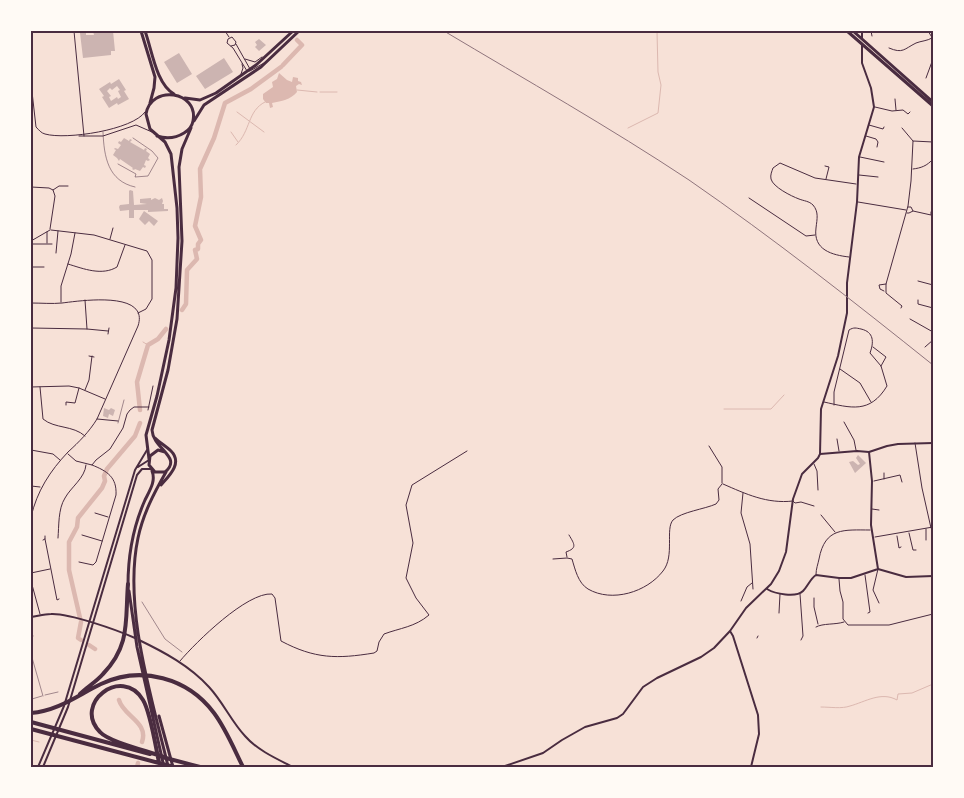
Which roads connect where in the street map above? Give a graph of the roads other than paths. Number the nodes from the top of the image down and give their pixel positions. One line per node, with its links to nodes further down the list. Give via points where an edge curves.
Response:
1 (74, 31): 41 (street)
2 (140, 31): 29 (highway, via 155,77)
3 (145, 31): 26 (highway, via 161,81)
4 (225, 31): 13 (street)
5 (293, 31): 18 (highway)
6 (299, 31): 22 (highway, via 273,58)
7 (847, 31): 30 (highway)
8 (853, 31): 28 (highway)
9 (862, 31): 31 (street, via 862,57)
10 (871, 31): 12 (street)
11 (928, 31): 14 (street)
12 (872, 36)
13 (229, 38): 15 (street, via 234,38); 16 (street, via 227,42)
14 (932, 39): 17 (street, via 903,51)
15 (236, 43): 16 (street); 19 (street)
16 (231, 46): 21 (street)
17 (889, 48)
18 (271, 52): 19 (street, via 255,62); 22 (highway)
19 (244, 58): 22 (street)
20 (933, 59): 24 (street)
21 (242, 63): 22 (street); 23 (street)
22 (249, 72): 23 (highway); 35 (highway, via 204,106)
23 (239, 77): 26 (highway, via 206,98 194,100)
24 (926, 78)
25 (31, 83): 41 (street, via 38,130 45,134)
26 (178, 96): 29 (highway, via 159,96); 35 (highway, via 191,106 194,114)
27 (895, 99): 33 (street)
28 (933, 102)
29 (149, 105): 32 (highway)
30 (933, 106)
31 (874, 107): 33 (street); 36 (street)
32 (146, 110): 38 (street, via 137,120); 39 (highway, via 147,122)
33 (896, 110): 34 (street)
34 (908, 114)
35 (192, 125): 43 (highway, via 181,135); 128 (highway, via 182,148 179,167 182,267 177,319)
36 (869, 125): 40 (street, via 884,128); 44 (street)
37 (902, 128): 46 (street)
38 (103, 132): 41 (street); 42 (lane)
39 (154, 133): 42 (street, via 136,125); 43 (highway)
40 (884, 133)
41 (83, 135): 42 (street)
42 (103, 136): 62 (lane, via 111,171 124,184)
43 (157, 136): 135 (highway, via 167,145 172,157 177,208 177,269 169,340 146,433)
44 (865, 136): 48 (street, via 876,139); 49 (street)
45 (133, 138): 52 (lane, via 158,158 148,176 135,177 136,174)
46 (913, 141): 47 (street); 56 (street)
47 (933, 142)
48 (877, 147)
49 (859, 156): 51 (street); 57 (street)
50 (933, 160): 56 (street, via 926,166)
51 (884, 162)
52 (118, 164)
53 (825, 166): 54 (street)
54 (829, 167): 55 (street); 59 (street)
55 (832, 168)
56 (912, 168): 67 (street)
57 (858, 175): 58 (street); 60 (street)
58 (878, 177)
59 (826, 180): 60 (street); 76 (street, via 780,163 771,174 774,185 814,207)
60 (857, 184): 66 (street)
61 (68, 186): 64 (street)
62 (135, 187)
63 (31, 188): 64 (street)
64 (53, 190): 72 (street)
65 (748, 198): 76 (street, via 806,236)
66 (857, 202): 68 (street); 84 (street)
67 (908, 206): 68 (street); 69 (street)
68 (906, 211): 69 (street); 89 (street)
69 (913, 211): 70 (street)
70 (931, 215)
71 (113, 228): 77 (street)
72 (50, 230): 73 (street); 74 (street)
73 (58, 230): 75 (street); 83 (street)
74 (47, 231): 78 (street); 80 (street)
75 (75, 233): 77 (street); 85 (street)
76 (816, 235): 84 (street, via 822,248 830,254)
77 (110, 239): 82 (street)
78 (31, 241)
79 (31, 244): 80 (street)
80 (47, 244): 81 (street)
81 (52, 244)
82 (125, 244): 85 (street, via 117,267 107,271); 98 (street, via 146,251 152,260 152,299 146,309)
83 (56, 252)
84 (850, 258): 117 (street, via 847,313)
85 (68, 264): 95 (street, via 61,286)
86 (31, 267): 87 (street)
87 (44, 267)
88 (918, 281): 90 (street)
89 (886, 284): 91 (street); 91 (street, via 879,287)
90 (933, 285)
91 (885, 291): 96 (street)
92 (85, 300): 95 (street); 98 (street, via 107,298 128,304); 101 (street)
93 (918, 300): 97 (street, via 918,305)
94 (31, 303): 95 (street)
95 (61, 303)
96 (901, 308)
97 (933, 308)
98 (138, 313): 115 (street, via 140,321)
99 (910, 319): 102 (street)
100 (31, 328): 101 (street)
101 (87, 329): 103 (street, via 108,329)
102 (933, 332)
103 (108, 334)
104 (933, 340): 106 (street)
105 (872, 347): 108 (street, via 870,353); 108 (street, via 886,357); 109 (street, via 870,332 852,328 847,334)
106 (925, 347)
107 (92, 356): 114 (street)
108 (882, 366): 118 (street, via 887,386 880,397)
109 (839, 369): 118 (street, via 860,383); 121 (street)
110 (153, 386): 122 (street)
111 (31, 387): 112 (street)
112 (40, 387): 113 (street, via 64,385); 129 (street, via 44,419 48,423 76,429)
113 (79, 388): 114 (street); 120 (street)
114 (85, 390): 115 (street)
115 (106, 399): 125 (street)
116 (124, 400): 126 (lane)
117 (823, 402): 121 (street); 142 (street)
118 (871, 402): 121 (street, via 858,408)
119 (66, 403): 120 (street)
120 (76, 403): 123 (street)
121 (834, 404)
122 (149, 406): 124 (street); 147 (street, via 132,408 126,414 123,428 110,449)
123 (75, 408)
124 (148, 410)
125 (97, 420): 126 (street); 129 (street)
126 (118, 422)
127 (845, 422): 137 (street)
128 (152, 432): 138 (highway); 159 (highway, via 172,453 176,464)
129 (85, 436): 140 (street)
130 (836, 441): 141 (street)
131 (915, 442): 132 (street); 139 (street); 171 (street)
132 (933, 443)
133 (709, 446): 155 (street, via 722,466)
134 (31, 450): 144 (street, via 53,454)
135 (147, 450): 143 (highway); 148 (street)
136 (467, 451): 219 (street, via 412,484 406,505 413,543 406,578 429,615 420,622 384,634 376,652 343,658 316,656 282,642 274,595 264,594 238,607 211,629)
137 (857, 451): 139 (street); 141 (street)
138 (165, 452): 143 (highway, via 155,452); 150 (highway, via 171,460)
139 (869, 452): 153 (street)
140 (68, 453): 144 (street); 146 (street, via 76,462)
141 (839, 453): 142 (street)
142 (820, 454): 145 (street)
143 (149, 459): 148 (street); 149 (highway)
144 (61, 461): 157 (street)
145 (813, 463): 158 (street, via 817,468); 161 (street, via 802,474)
146 (86, 464): 147 (street); 179 (street, via 84,473 64,498)
147 (92, 465): 170 (street, via 108,472 116,488)
148 (135, 470): 165 (street)
149 (152, 470): 150 (highway, via 158,473); 169 (street, via 144,468 138,472); 199 (highway, via 154,481 132,539)
150 (168, 470): 159 (highway)
151 (884, 473): 152 (street)
152 (884, 479): 153 (street); 154 (street, via 900,475)
153 (872, 481): 163 (street)
154 (902, 482)
155 (722, 484): 160 (street); 186 (street, via 716,504 675,518 670,524 670,556 665,570 641,590 617,595 587,588 579,578)
156 (31, 486): 157 (street)
157 (41, 488): 167 (street)
158 (818, 490)
159 (155, 491): 220 (highway, via 138,539 134,580 139,632)
160 (743, 493): 161 (street, via 768,501); 198 (street, via 741,513 750,544)
161 (793, 501): 162 (street); 200 (street, via 784,559)
162 (814, 506)
163 (871, 509): 164 (street); 173 (street)
164 (878, 510)
165 (121, 515): 169 (street); 227 (street, via 64,706)
166 (821, 515): 175 (street)
167 (31, 517)
168 (96, 517): 170 (street, via 96,513)
169 (125, 517): 228 (street, via 68,707)
170 (110, 518): 183 (street)
171 (932, 527): 172 (street)
172 (926, 528): 174 (street); 182 (street)
173 (872, 530): 175 (street); 180 (street)
174 (909, 532): 176 (street); 185 (street)
175 (835, 533): 194 (street, via 820,550)
176 (897, 534): 180 (street); 184 (street)
177 (569, 535): 186 (street, via 574,544)
178 (45, 536): 190 (street)
179 (58, 538)
180 (873, 538): 191 (street)
181 (83, 539): 183 (street, via 83,536)
182 (926, 540)
183 (102, 541): 189 (street, via 95,564)
184 (899, 548)
185 (914, 550)
186 (571, 555): 188 (street); 188 (street, via 566,552)
187 (553, 558): 188 (street)
188 (567, 558)
189 (79, 562)
190 (50, 569): 192 (street); 206 (street)
191 (878, 569): 193 (street); 195 (street, via 906,577); 208 (street, via 873,590)
192 (31, 573)
193 (865, 574): 196 (street); 209 (street)
194 (816, 575): 196 (street); 204 (street)
195 (933, 576)
196 (839, 578): 214 (street)
197 (31, 581): 201 (street)
198 (752, 582): 202 (street); 207 (street)
199 (128, 584): 221 (highway, via 127,627 117,655 108,669); 229 (highway, via 136,647)
200 (767, 588): 203 (street); 217 (street, via 746,608)
201 (32, 589): 212 (street)
202 (753, 589)
203 (780, 593): 204 (street); 210 (street)
204 (800, 593): 218 (street)
205 (810, 599): 215 (street, via 814,598)
206 (59, 600)
207 (740, 601)
208 (879, 601)
209 (868, 612)
210 (779, 613)
211 (933, 614): 214 (street, via 889,625 848,626)
212 (40, 615): 213 (street); 219 (street, via 59,614 121,632)
213 (31, 617)
214 (844, 622): 215 (street)
215 (818, 625): 216 (street)
216 (816, 627)
217 (730, 632): 235 (street, via 708,653 643,686 617,718 585,727 543,753); 236 (street, via 758,714 759,734)
218 (801, 640)
219 (180, 662): 234 (street, via 209,688 250,741)
220 (150, 687): 230 (highway); 231 (highway)
221 (75, 698): 222 (highway); 233 (highway, via 107,681 134,676 167,679 184,686 205,703 223,727)
222 (31, 713)
223 (31, 722): 225 (highway)
224 (31, 729): 226 (highway)
225 (146, 752): 229 (highway, via 106,738 98,730 92,720 92,712 94,702 102,692 114,686 124,686 141,697); 232 (highway)
226 (148, 760): 229 (highway); 231 (highway)
227 (38, 767)
228 (43, 767)
229 (162, 767)
230 (169, 767)
231 (174, 767)
232 (200, 767)
233 (243, 767)
234 (294, 767)
235 (502, 767)
236 (752, 767)

